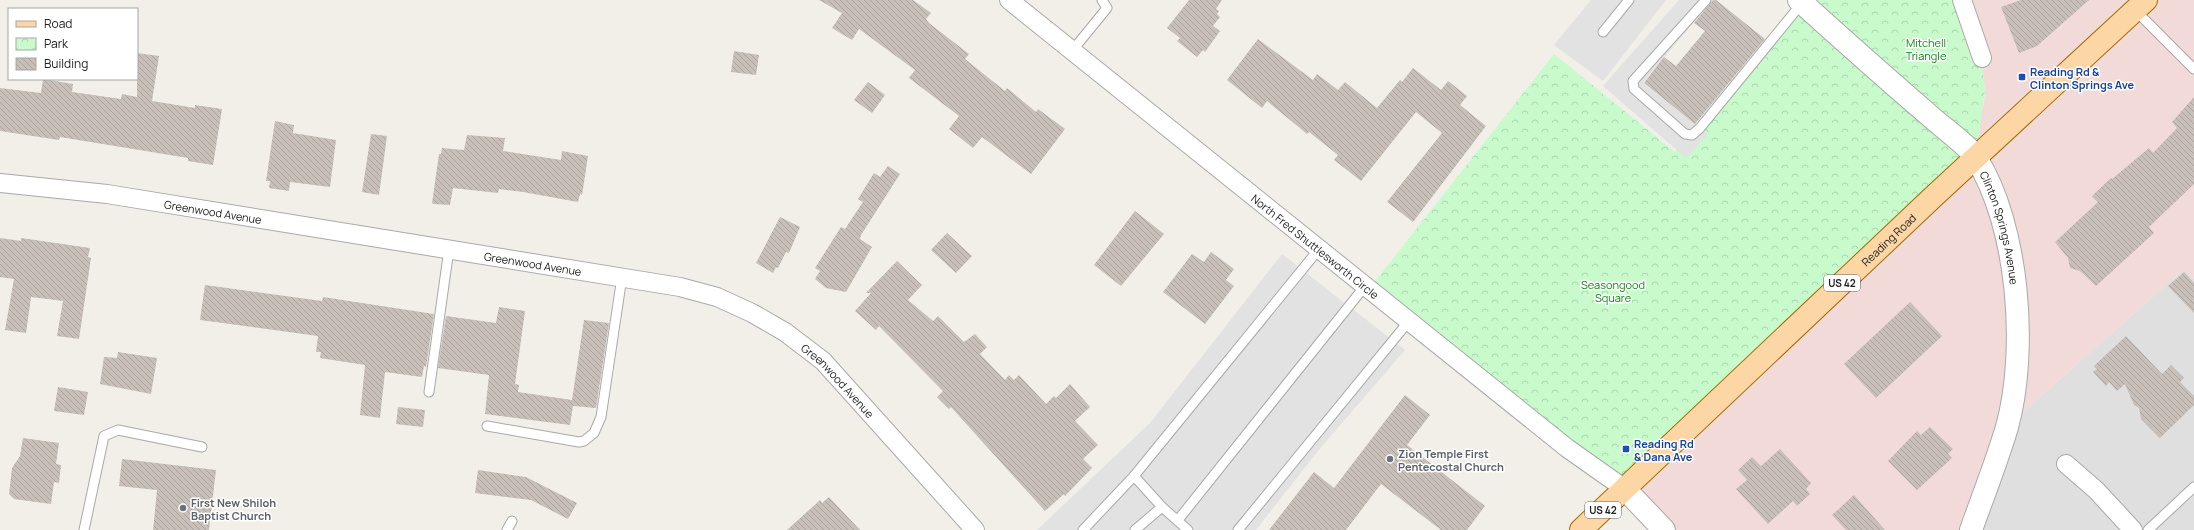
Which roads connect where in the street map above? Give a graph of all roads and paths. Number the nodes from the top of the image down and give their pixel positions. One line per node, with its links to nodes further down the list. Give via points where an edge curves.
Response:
1 (1009, 0): 10 (street, North Fred Shuttlesworth Circle)
2 (1113, 0): 7 (lane)
3 (1629, 0): 9 (lane)
4 (1706, 0): 6 (lane, via 1633,82 1634,89 1685,134 1692,135)
5 (1962, 0): 11 (street)
6 (1800, 1): 13 (street, Clinton Springs Avenue)
7 (1104, 4): 10 (lane)
8 (2140, 5): 12 (lane); 13 (main road, Reading Road / US 42)
9 (1603, 32)
10 (1072, 51): 16 (street, North Fred Shuttlesworth Circle)
11 (1982, 58)
12 (2194, 69)
13 (1976, 157): 26 (main road, Reading Road / US 42); 39 (street, Clinton Springs Avenue, via 1996,199 2007,239 2014,278 2018,328 2016,377 2007,426)
14 (0, 183): 15 (street, Greenwood Avenue, via 107,194)
15 (449, 249): 17 (street, Greenwood Avenue); 20 (lane)
16 (1319, 249): 18 (street, North Fred Shuttlesworth Circle); 24 (lane)
17 (622, 277): 21 (lane, via 603,407 594,433 579,442); 32 (street, Greenwood Avenue, via 680,286 717,298 752,313 785,332 823,361)
18 (1365, 286): 19 (street, North Fred Shuttlesworth Circle); 28 (lane)
19 (1410, 322): 26 (street, North Fred Shuttlesworth Circle, via 1567,448); 36 (lane)
20 (429, 392)
21 (487, 426)
22 (202, 447): 30 (lane, via 118,430 104,436)
23 (2066, 464): 40 (street, via 2096,490)
24 (1134, 476): 27 (lane); 33 (lane)
25 (2194, 487): 41 (lane)
26 (1625, 489): 37 (main road, Reading Road / US 42); 38 (street)
27 (1162, 507): 28 (lane); 34 (lane)
28 (1178, 520): 35 (lane)
29 (512, 521): 31 (lane)
30 (84, 530)
31 (507, 530)
32 (975, 530)
33 (1082, 530)
34 (1136, 530)
35 (1188, 530)
36 (1238, 530)
37 (1581, 530)
38 (1664, 530)
39 (1971, 530)
40 (2133, 530)
41 (2148, 530)

